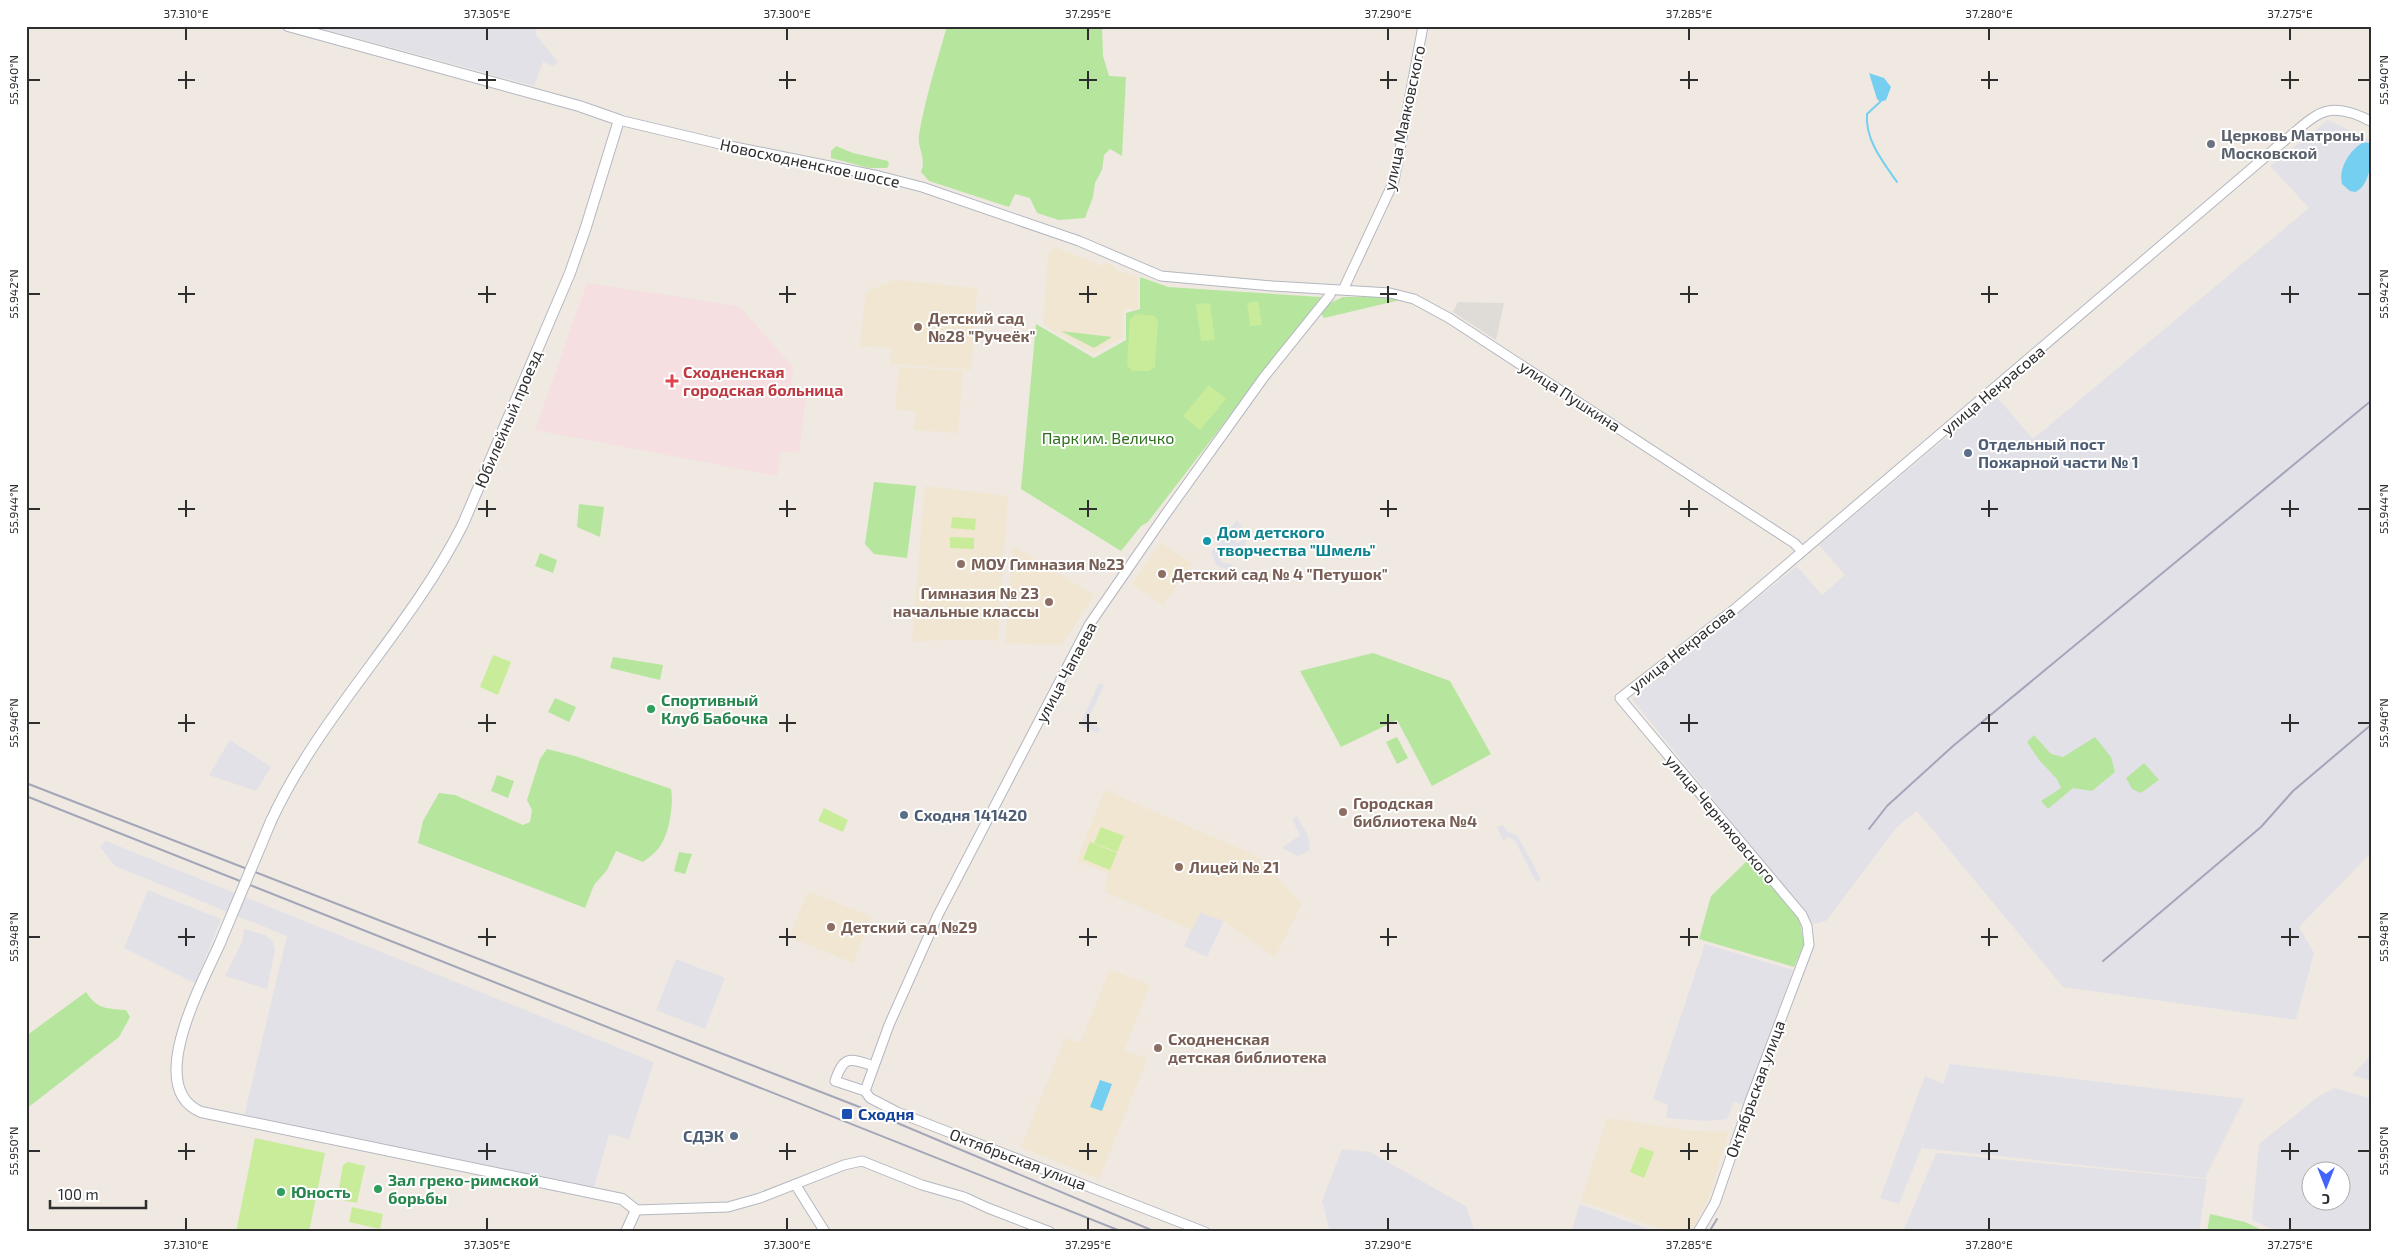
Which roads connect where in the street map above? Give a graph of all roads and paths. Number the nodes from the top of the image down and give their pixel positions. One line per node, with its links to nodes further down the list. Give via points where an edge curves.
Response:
1 (288, 26): 3 (main road, Новосходненское шоссе, via 579,106)
2 (1424, 26): 6 (street, улица Маяковского, via 1394,181)
3 (619, 120): 5 (street, Новосходненское шоссе, via 922,187 1071,238 1153,274); 13 (main road, Юбилейный проезд, bridge, via 570,273 463,524 445,558 283,794 183,1033 176,1080 188,1105 201,1112 622,1199)
4 (2372, 122): 7 (street, улица Некрасова, via 2343,109 2322,112)
5 (1331, 290): 6 (street, улица Пушкина); 10 (street, улица Чапаева, via 1205,459 1089,625 938,915)
6 (1343, 290): 7 (street, улица Пушкина, via 1399,294 1434,309 1794,542)
7 (1802, 551): 8 (street, улица Некрасова, via 1736,608)
8 (1620, 698): 9 (street, улица Черняховского, via 1802,916)
9 (1809, 945): 18 (street, Октябрьская улица, via 1715,1203)
10 (874, 1066): 11 (street, улица Чапаева); 11 (street, Октябрьская улица, via 853,1059 840,1066 835,1081)
11 (865, 1092): 17 (street, Октябрьская улица, via 897,1112)
12 (795, 1184): 13 (street, via 728,1208); 15 (street); 16 (street, via 862,1161 922,1185 964,1196)
13 (636, 1210): 14 (main road)
14 (626, 1232)
15 (825, 1232)
16 (1050, 1232)
17 (1205, 1232)
18 (1698, 1232)

